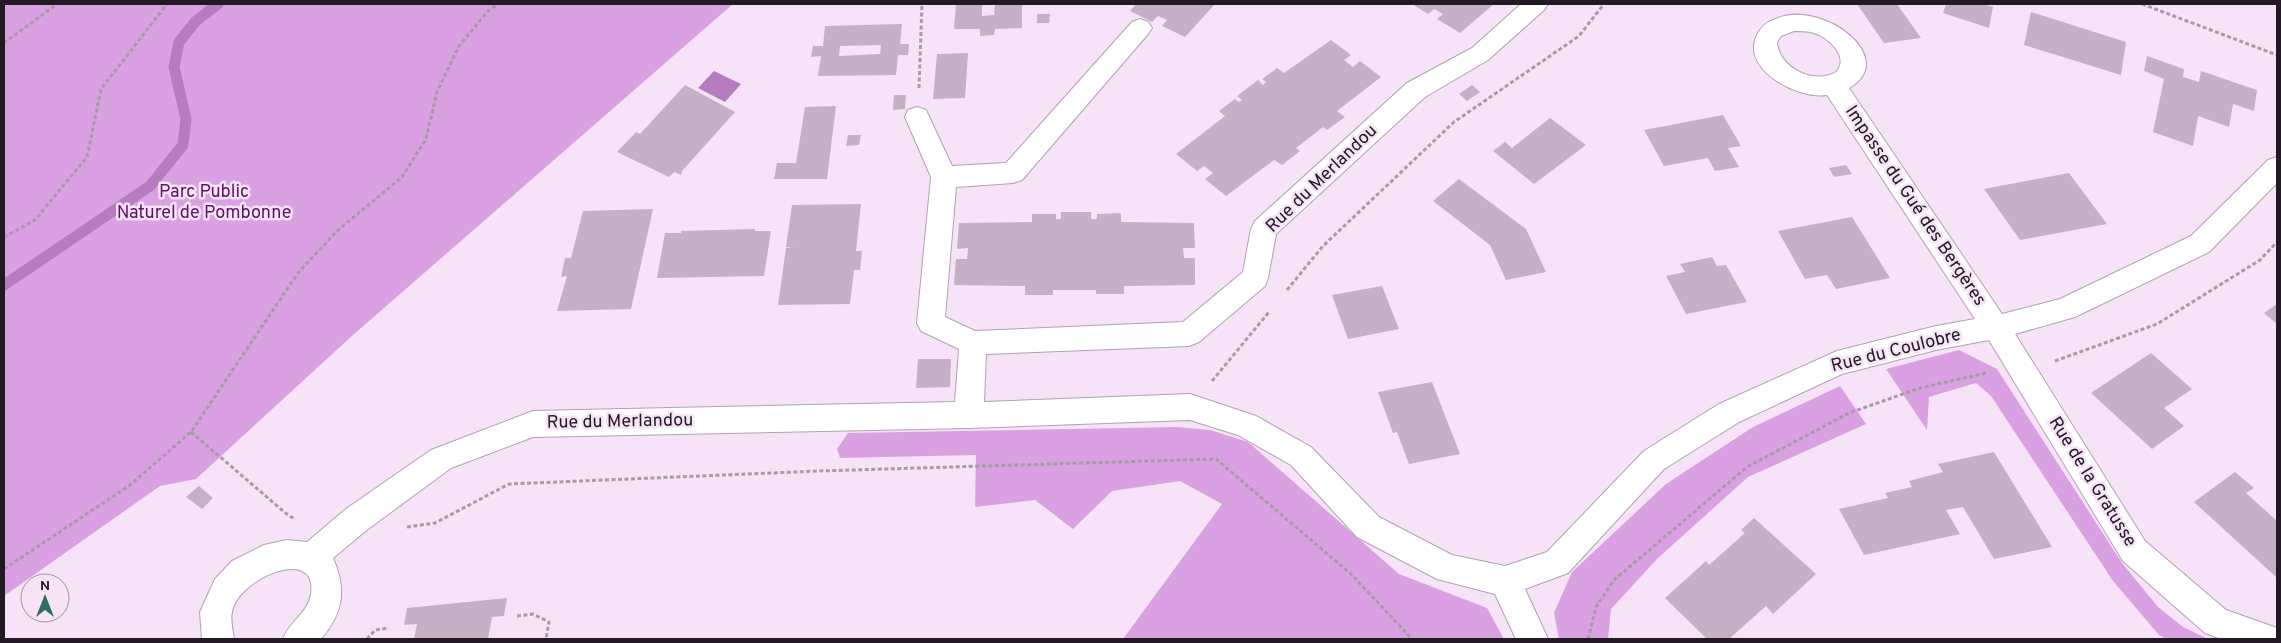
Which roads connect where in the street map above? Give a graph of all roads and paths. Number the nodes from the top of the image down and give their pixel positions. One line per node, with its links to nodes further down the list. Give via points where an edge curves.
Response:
1 (57, 4): 10 (path)
2 (167, 4): 16 (path, via 101,89 87,157 35,220)
3 (498, 4): 25 (path, via 487,12 459,46 437,92 426,139 402,177 336,232 298,273)
4 (922, 4): 13 (path)
5 (1536, 4): 21 (street, Rue du Merlandou, via 1480,54 1416,90 1264,229 1255,278 1189,334)
6 (1604, 4): 18 (path, via 1579,36 1454,122 1323,246)
7 (2142, 4): 11 (path)
8 (1784, 13): 12 (street, Impasse du Gué des Bergères, via 1826,29 1844,41 1854,62 1845,79); 12 (street, Impasse du Gué des Bergères, via 1779,25 1764,40 1769,61 1790,79 1820,86)
9 (1140, 28): 15 (street, via 1013,173)
10 (4, 43)
11 (2277, 54)
12 (1834, 84): 20 (street, Impasse du Gué des Bergères)
13 (918, 117): 15 (street, Rue du Merlandou)
14 (2277, 167): 20 (street, Rue du Coulobre, via 2200,244 2065,309)
15 (944, 177): 21 (street, Rue du Merlandou, via 931,323)
16 (4, 238)
17 (2277, 242): 22 (path, via 2260,260 2157,324)
18 (1285, 292)
19 (1273, 308): 23 (path)
20 (1996, 327): 22 (street, Rue de la Gratusse); 30 (street, Rue du Coulobre, via 1936,338 1837,363 1729,413 1654,460 1557,563)
21 (973, 343): 24 (street)
22 (2024, 372): 39 (path, via 1988,373 1920,388 1848,413 1747,467 1614,580 1596,607); 40 (street, Rue de la Gratusse, via 2134,551 2216,622)
23 (1190, 408): 24 (street, Rue du Merlandou); 30 (street, Rue du Merlandou, via 1246,425 1301,456 1368,527 1448,569)
24 (969, 415): 26 (street, Rue du Merlandou, via 533,424 441,459)
25 (191, 432): 27 (path); 29 (path, via 130,485)
26 (357, 519): 28 (street, Rue du Merlandou); 37 (path, via 408,527 435,523 509,484 1216,459 1351,574)
27 (297, 520)
28 (311, 558): 33 (street, via 295,554 276,555 239,574 225,590 216,608 214,626); 34 (street, via 322,568 327,581 327,597 311,629)
29 (4, 568)
30 (1505, 581): 38 (street)
31 (517, 616): 36 (path, via 533,614 549,622)
32 (388, 628): 35 (path, via 375,630)
33 (218, 639)
34 (299, 639)
35 (367, 639)
36 (546, 639)
37 (1412, 639)
38 (1532, 639)
39 (1588, 639)
40 (2266, 639)

